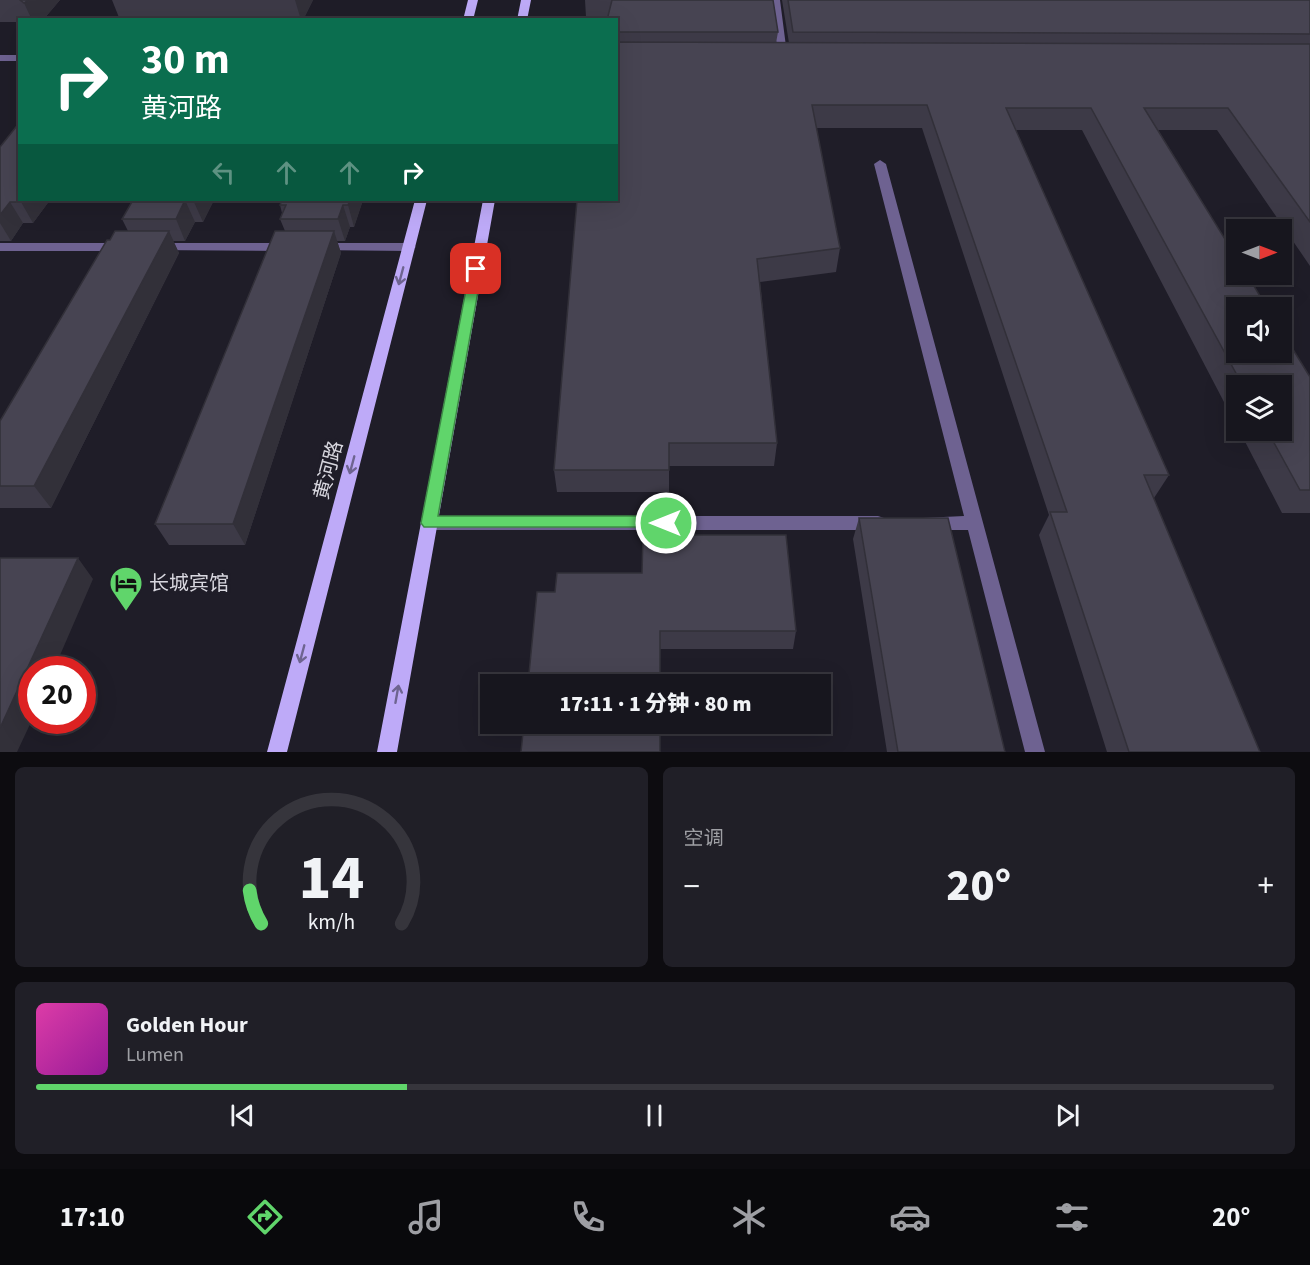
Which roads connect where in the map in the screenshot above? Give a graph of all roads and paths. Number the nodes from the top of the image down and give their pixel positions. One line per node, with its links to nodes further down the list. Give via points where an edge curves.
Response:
1 (473, 0): 4 (main road)
2 (526, 0): 5 (main road)
3 (775, 0): 9 (street)
4 (468, 18)
5 (522, 18)
6 (0, 58): 7 (street)
7 (18, 58)
8 (772, 60): 9 (street)
9 (784, 60): 10 (street)
10 (796, 60)
11 (880, 164): 19 (street)
12 (421, 201): 15 (main road, 黄河路)
13 (489, 201): 16 (main road)
14 (0, 247): 15 (street)
15 (409, 247): 20 (main road, 黄河路, one-way to 20)
16 (429, 523): 17 (street); 21 (main road, one-way to 16)
17 (891, 523)
18 (915, 523): 19 (street)
19 (974, 523): 22 (street)
20 (277, 752)
21 (387, 752)
22 (1035, 752)

